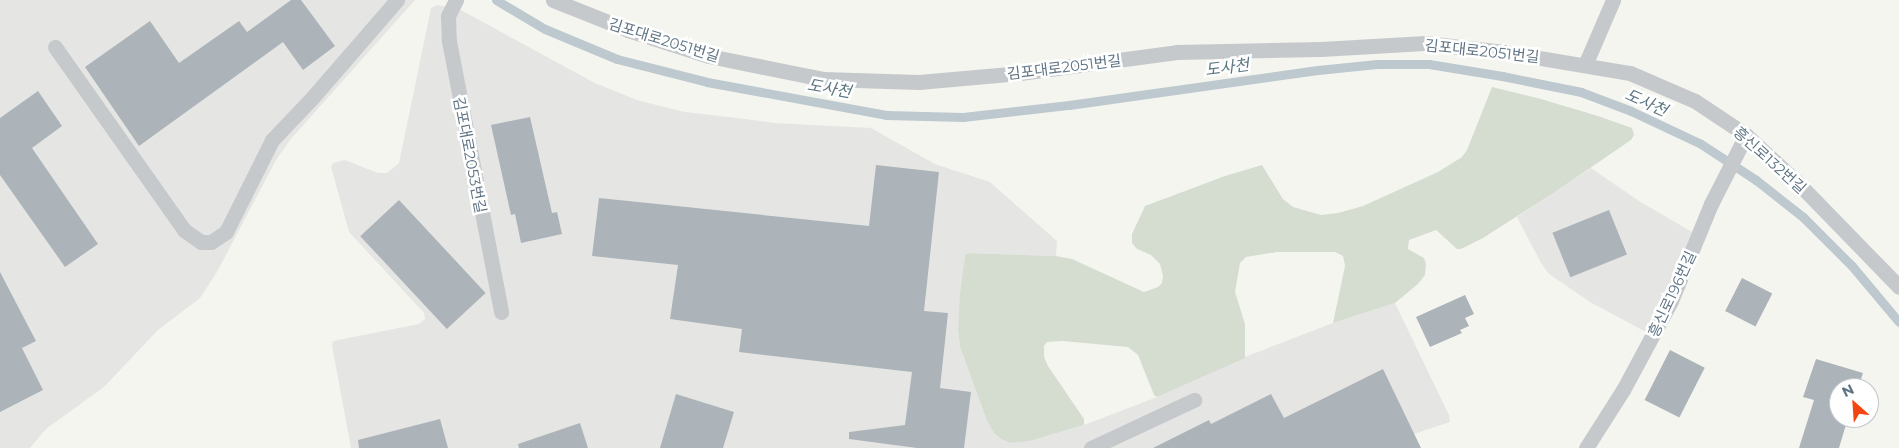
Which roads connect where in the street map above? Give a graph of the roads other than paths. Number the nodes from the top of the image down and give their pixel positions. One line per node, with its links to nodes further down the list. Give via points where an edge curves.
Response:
1 (397, 0): 5 (lane, via 272,140 226,232 211,242 192,238 179,224)
2 (456, 0): 9 (lane, 김포대로2053번길, via 448,16 449,41)
3 (553, 0): 6 (lane, 김포대로2051번길, via 628,30 710,56 823,79 919,82 1020,73 1177,52 1426,43)
4 (1613, 0): 6 (lane)
5 (55, 47)
6 (1585, 64): 7 (lane, 흥신로132번길, via 1630,73 1695,101)
7 (1746, 135): 8 (lane, 흥신로132번길, via 1797,182); 12 (lane, 흥신로196번길, via 1725,174 1660,324)
8 (1899, 287)
9 (501, 312)
10 (1194, 400): 11 (lane)
11 (1091, 448)
12 (1586, 448)

